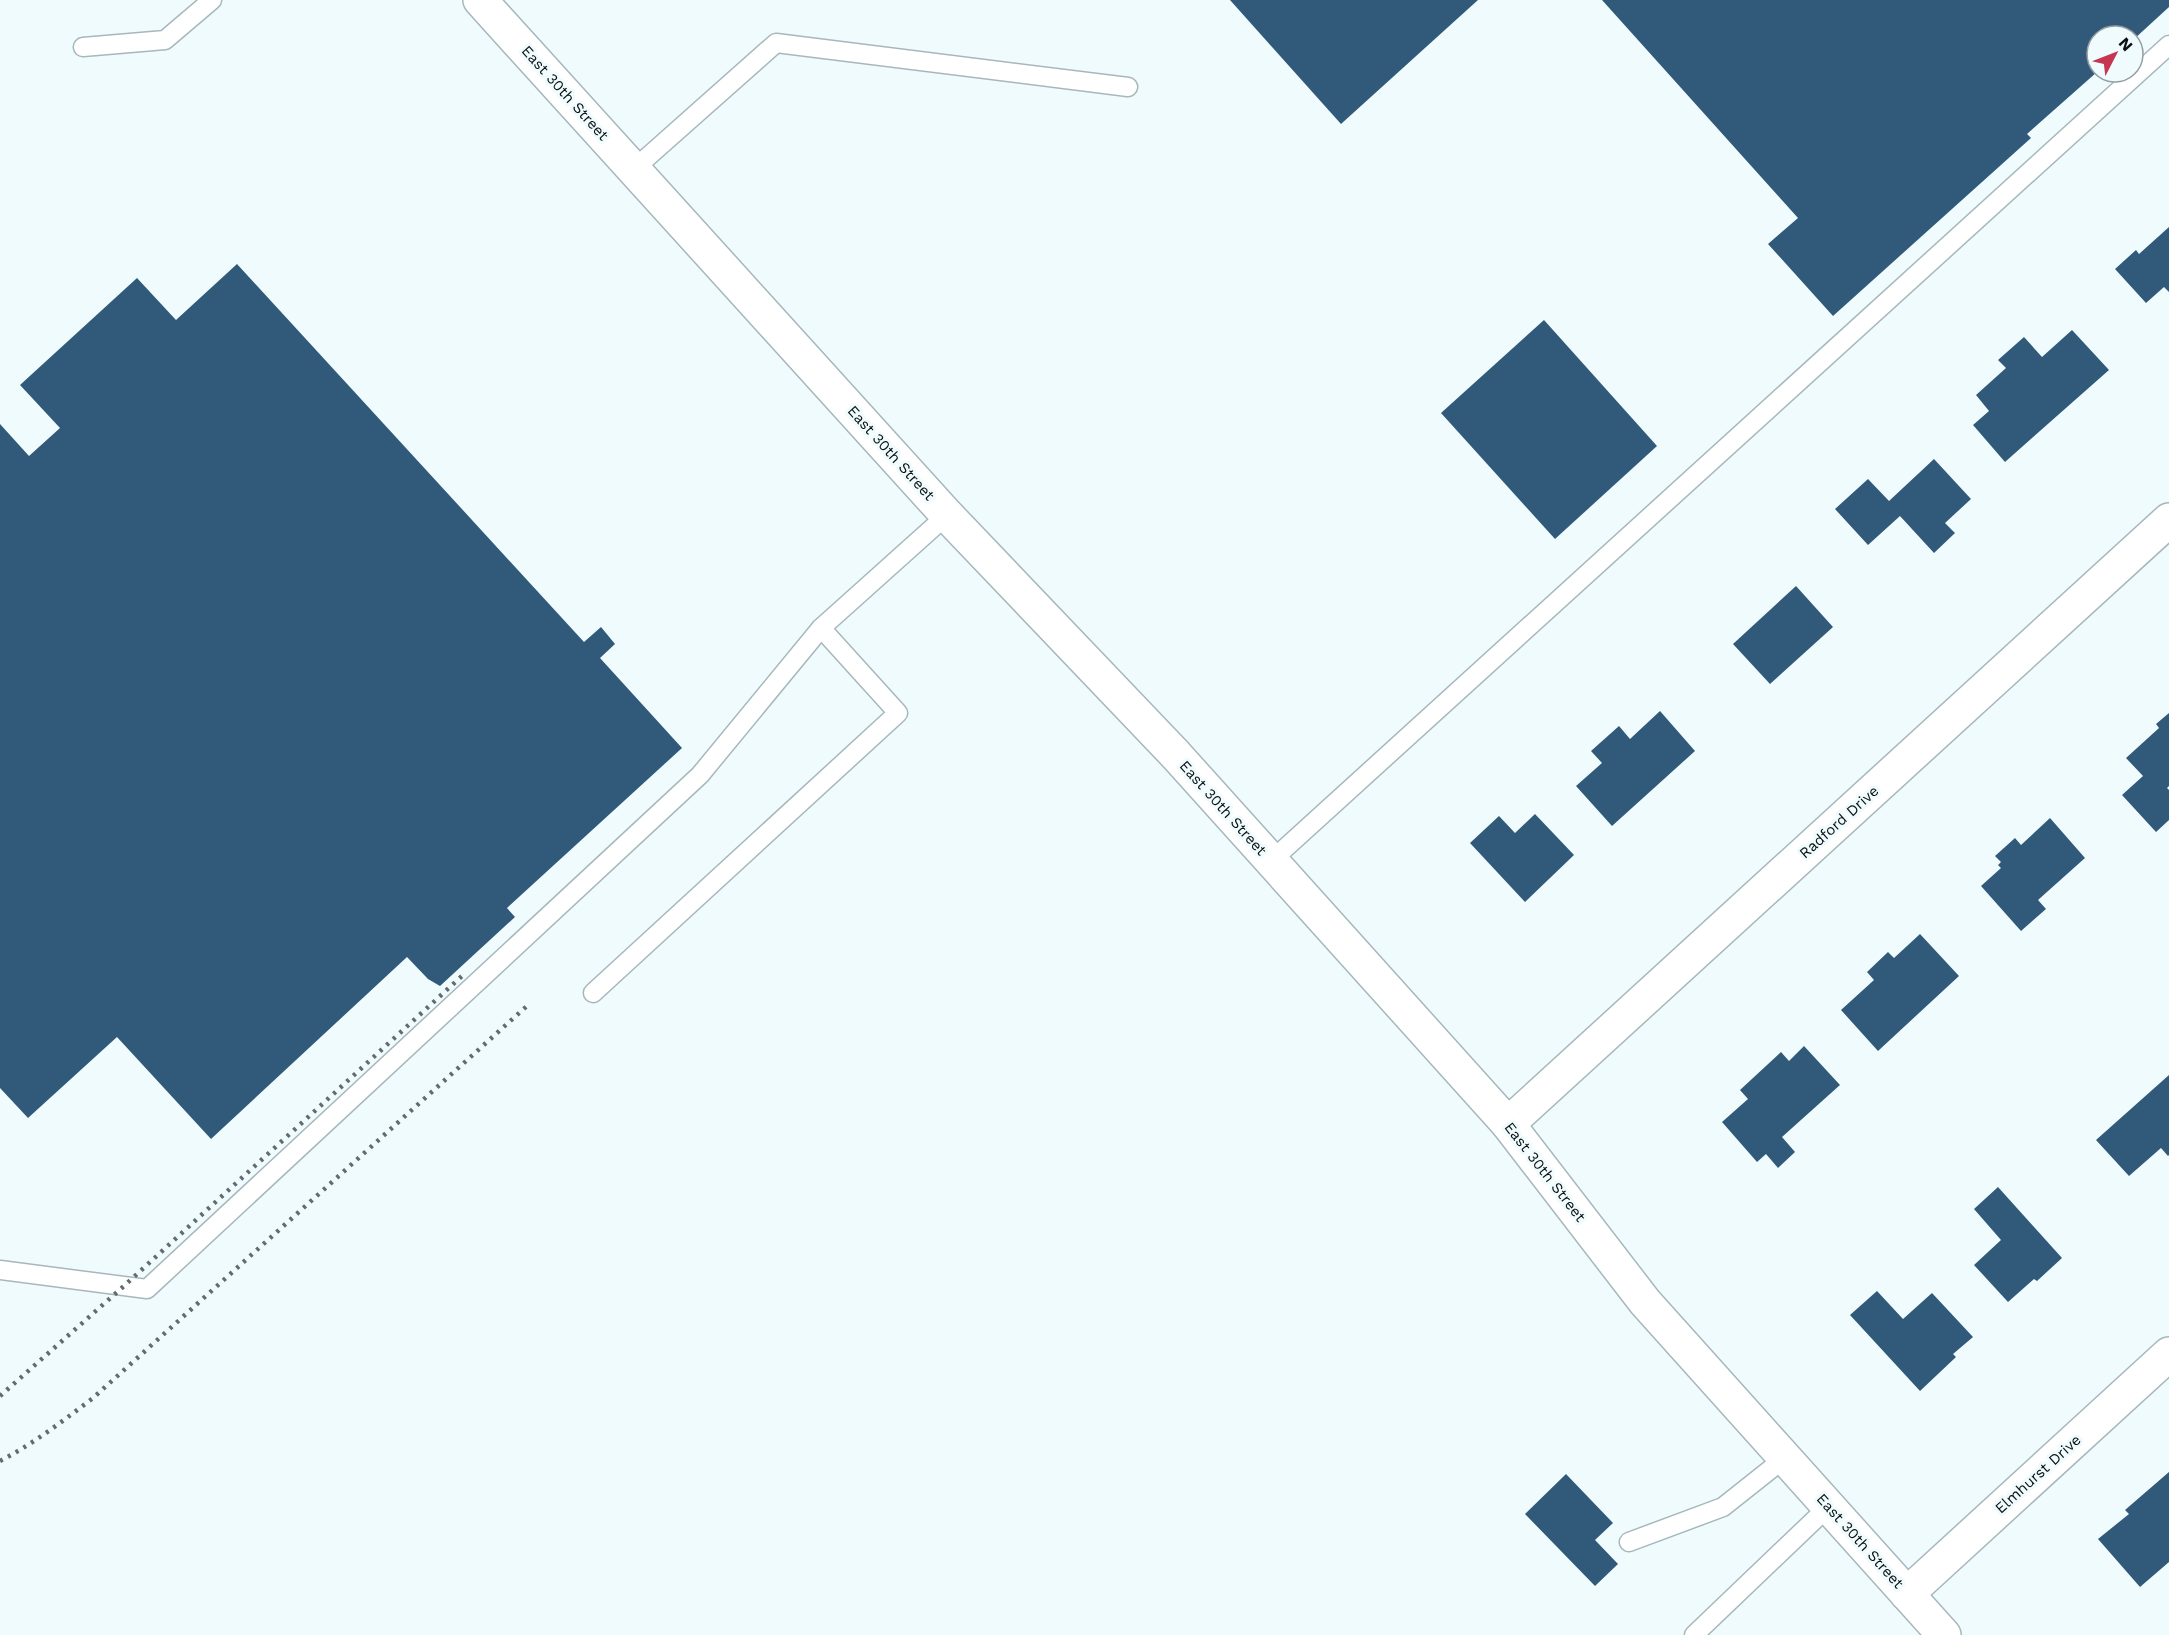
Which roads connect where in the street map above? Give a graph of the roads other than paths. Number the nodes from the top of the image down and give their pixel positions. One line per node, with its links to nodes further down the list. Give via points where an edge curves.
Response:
1 (212, 0): 4 (lane, via 165,40)
2 (480, 0): 6 (main road, East 30th Street)
3 (2169, 45): 10 (lane)
4 (83, 47)
5 (1128, 87): 6 (lane, via 776,43)
6 (634, 170): 7 (main road, East 30th Street)
7 (947, 515): 9 (lane); 10 (main road, East 30th Street, via 1176,755)
8 (2169, 520): 12 (main road, Radford Drive)
9 (821, 628): 11 (lane, via 898,713); 13 (lane, via 700,776 147,1288)
10 (1270, 861): 12 (main road, East 30th Street)
11 (593, 993)
12 (1508, 1124): 15 (main road, East 30th Street, via 1645,1302)
13 (0, 1270)
14 (2169, 1354): 18 (main road, Elmhurst Drive)
15 (1786, 1457): 16 (main road, East 30th Street); 17 (lane, via 1723,1507)
16 (1829, 1506): 18 (main road, East 30th Street); 19 (lane)
17 (1629, 1542)
18 (1907, 1593): 20 (main road, East 30th Street)
19 (1694, 1635)
20 (1944, 1635)

